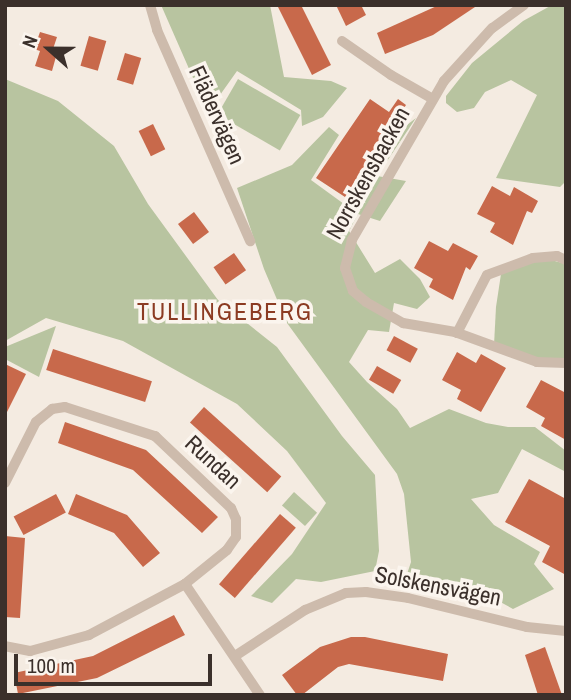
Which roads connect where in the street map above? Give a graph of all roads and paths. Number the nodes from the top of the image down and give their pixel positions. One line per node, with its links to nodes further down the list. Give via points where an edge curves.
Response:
1 (150, 5): 5 (street, Flädervägen)
2 (523, 5): 4 (street, Norrskensbacken, via 460,61)
3 (342, 41): 4 (street, Norrskensbacken)
4 (433, 99): 7 (street, Norrskensbacken, via 352,240 345,268 349,285 366,302 403,323)
5 (250, 241)
6 (566, 260): 7 (street, via 533,258 487,275)
7 (457, 333): 8 (street, Norrskensbacken, via 537,362)
8 (566, 363)
9 (5, 483): 10 (street, Rundan, via 36,422 52,409 65,407 155,436 231,508 236,519 236,537 227,550)
10 (184, 584): 12 (street, Rundan, via 89,635 30,651); 13 (street)
11 (566, 631): 13 (street, Solskensvägen, via 527,627 408,598 346,593 305,610)
12 (5, 646)
13 (235, 656): 14 (street)
14 (260, 695)

